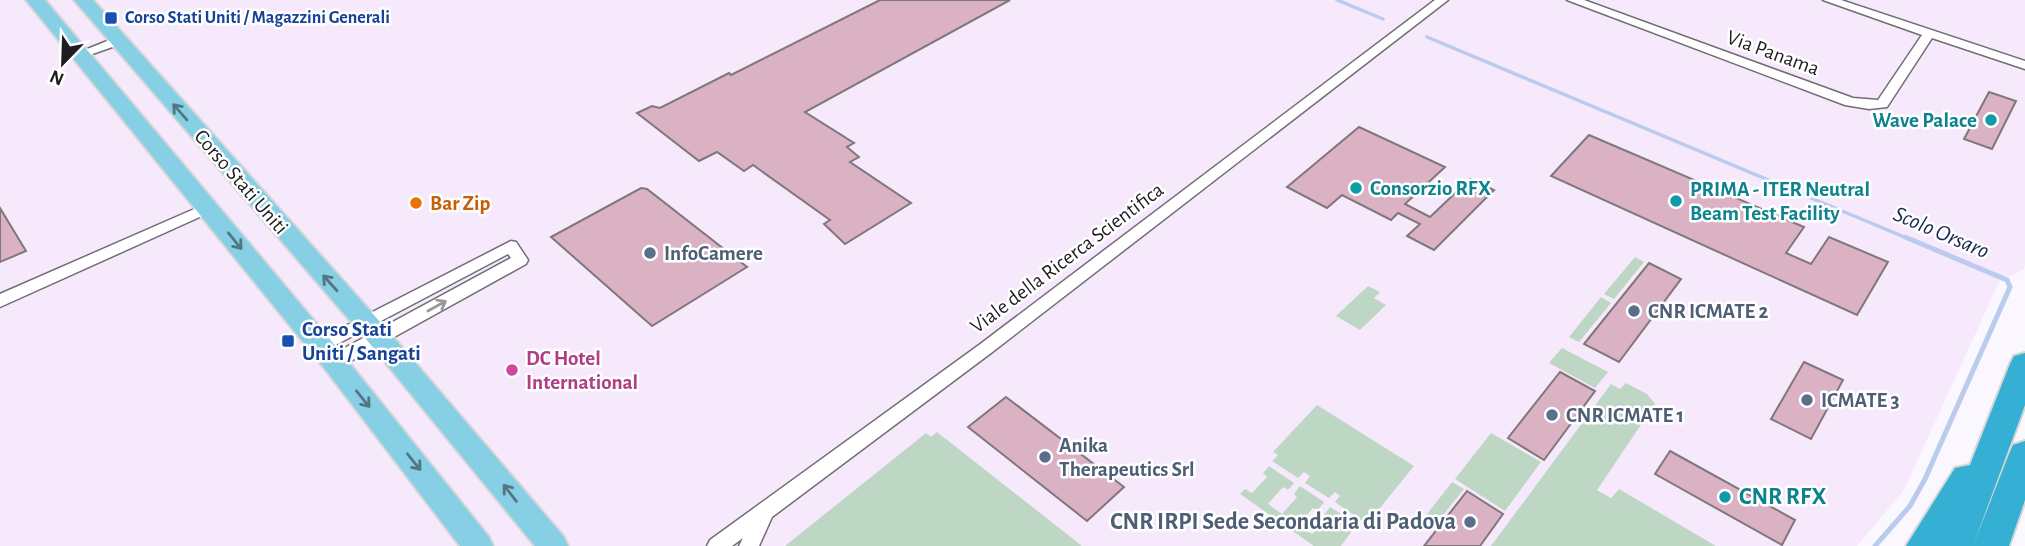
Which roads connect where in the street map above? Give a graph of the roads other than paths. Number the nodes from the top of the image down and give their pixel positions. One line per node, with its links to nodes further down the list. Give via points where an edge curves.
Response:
1 (35, 0): 8 (main road, Corso Stati Uniti)
2 (83, 0): 7 (main road, Corso Stati Uniti)
3 (1441, 0): 17 (street, Viale della Ricerca Scientifica, via 974,358)
4 (1573, 0): 6 (street, Via Panama, via 1850,102 1869,105 1882,103)
5 (1829, 0): 6 (street)
6 (1929, 33): 9 (street)
7 (117, 41): 8 (street); 12 (main road, Corso Stati Uniti, one-way to 7)
8 (81, 54): 10 (main road, Corso Stati Uniti)
9 (2025, 65)
10 (208, 208): 11 (street, Corso Stati Uniti); 13 (main road, Corso Stati Uniti, one-way to 13)
11 (0, 301)
12 (372, 330): 12 (street, one-way to 12, via 520,260 511,246); 13 (street); 19 (main road, Corso Stati Uniti, one-way to 12)
13 (327, 354): 18 (main road, Corso Stati Uniti, one-way to 18)
14 (2025, 364): 15 (highway)
15 (2001, 426): 22 (highway); 23 (highway)
16 (2021, 467): 24 (highway); 25 (highway)
17 (765, 510): 20 (street, Viale della Ricerca Scientifica); 21 (street)
18 (478, 546)
19 (553, 546)
20 (717, 546)
21 (749, 546)
22 (1924, 546)
23 (1955, 546)
24 (1991, 546)
25 (2009, 546)

